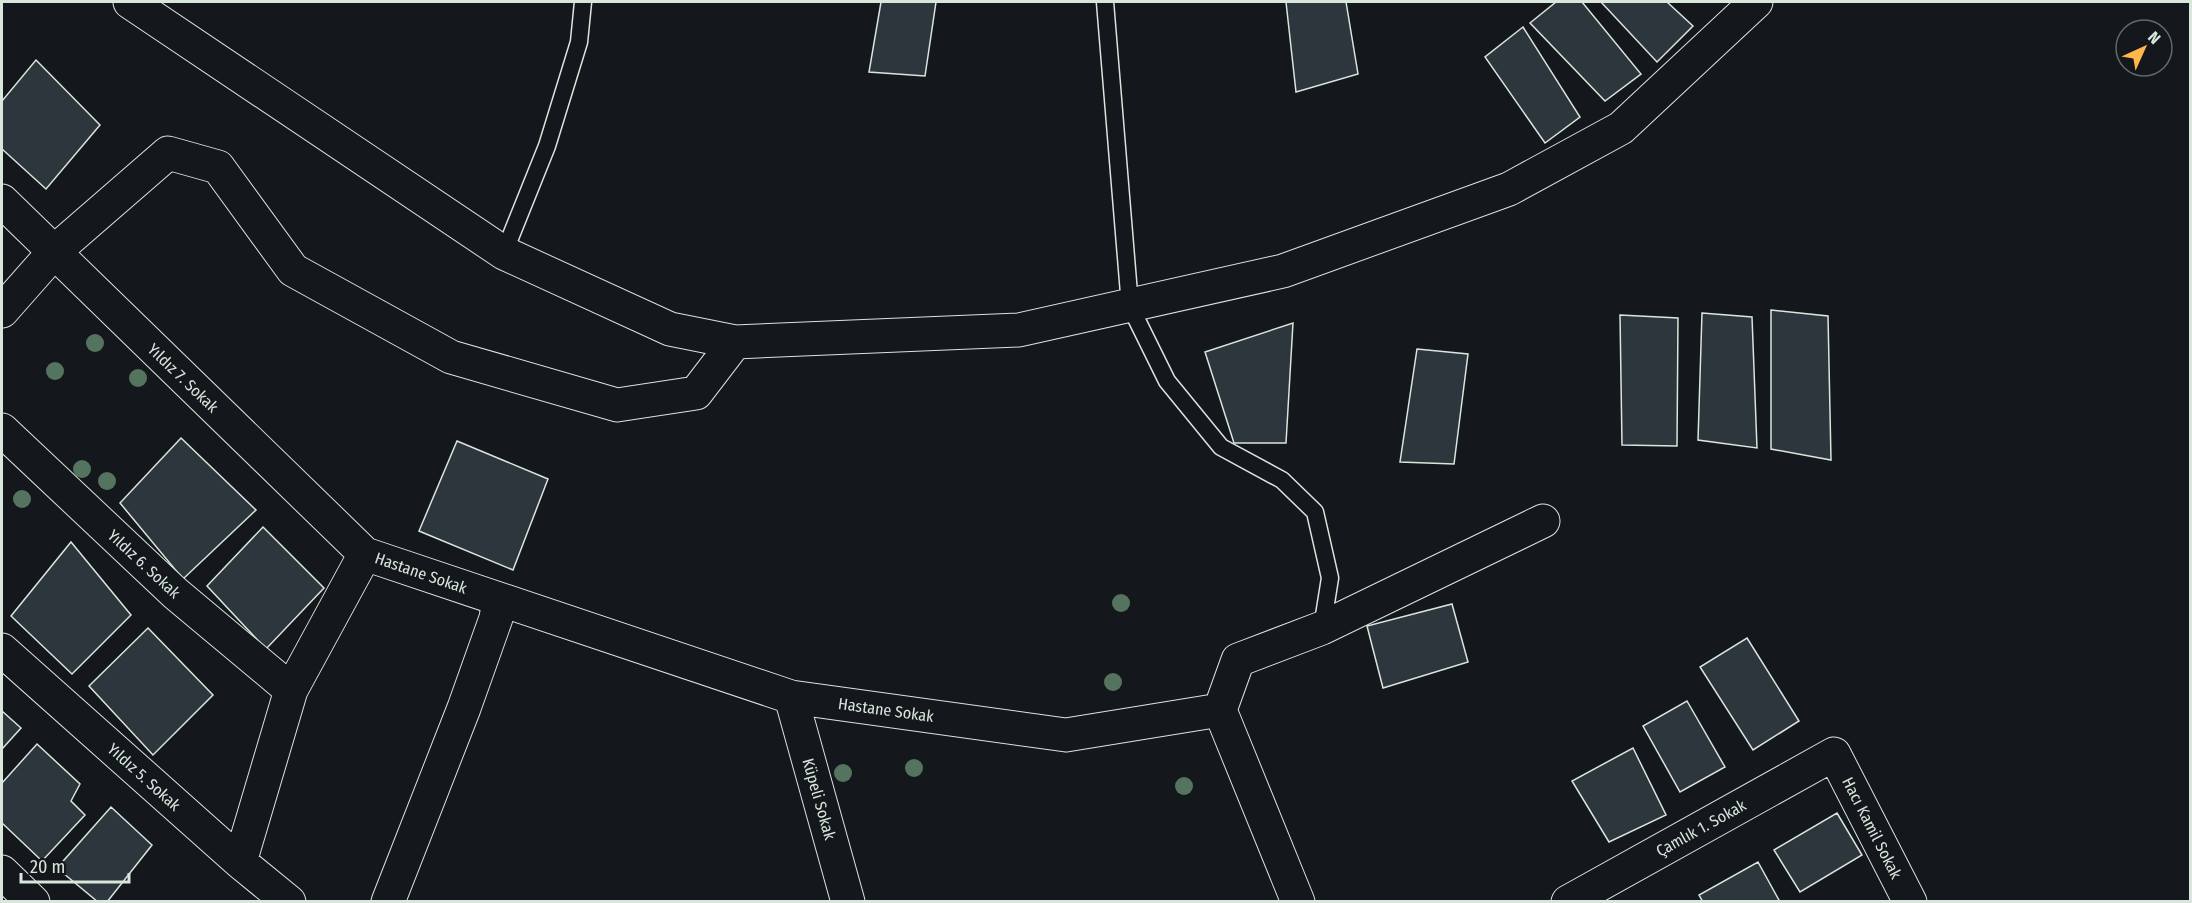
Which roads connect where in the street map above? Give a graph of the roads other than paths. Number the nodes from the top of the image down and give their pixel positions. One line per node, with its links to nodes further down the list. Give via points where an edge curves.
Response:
1 (130, 2): 7 (street)
2 (583, 2): 7 (lane, via 579,42 547,146)
3 (1105, 2): 8 (lane)
4 (1756, 2): 8 (street, via 1621,128 1509,189 1283,271)
5 (2, 201): 6 (street, Yıldız 7. Sokak)
6 (54, 252): 9 (street); 10 (street, via 168,153 218,167 293,270 451,357 617,405 696,393); 13 (street, Yıldız 7. Sokak)
7 (504, 253): 10 (street, via 670,329)
8 (1130, 306): 10 (street, via 1018,330); 15 (lane, via 1167,381 1221,447 1282,480 1315,512 1330,578)
9 (2, 311)
10 (735, 342)
11 (2, 430): 17 (street, Yıldız 6. Sokak, via 175,593)
12 (1543, 521): 15 (street)
13 (365, 554): 14 (street, Hastane Sokak); 17 (street)
14 (499, 599): 18 (street, Hastane Sokak); 25 (street, via 464,708)
15 (1323, 628): 19 (street, via 1238,660)
16 (2, 650): 21 (street, Yıldız 5. Sokak)
17 (291, 690): 21 (street)
18 (791, 697): 19 (street, Hastane Sokak, via 1066,735); 26 (street, Küpeli Sokak)
19 (1220, 710): 27 (street)
20 (1834, 754): 28 (street, Çamlık 1. Sokak); 29 (street, Hacı Kamil Sokak)
21 (240, 862): 24 (street, Yıldız 5. Sokak)
22 (2, 872): 23 (street)
23 (33, 902)
24 (289, 902)
25 (388, 902)
26 (848, 902)
27 (1298, 902)
28 (1568, 902)
29 (1910, 902)

